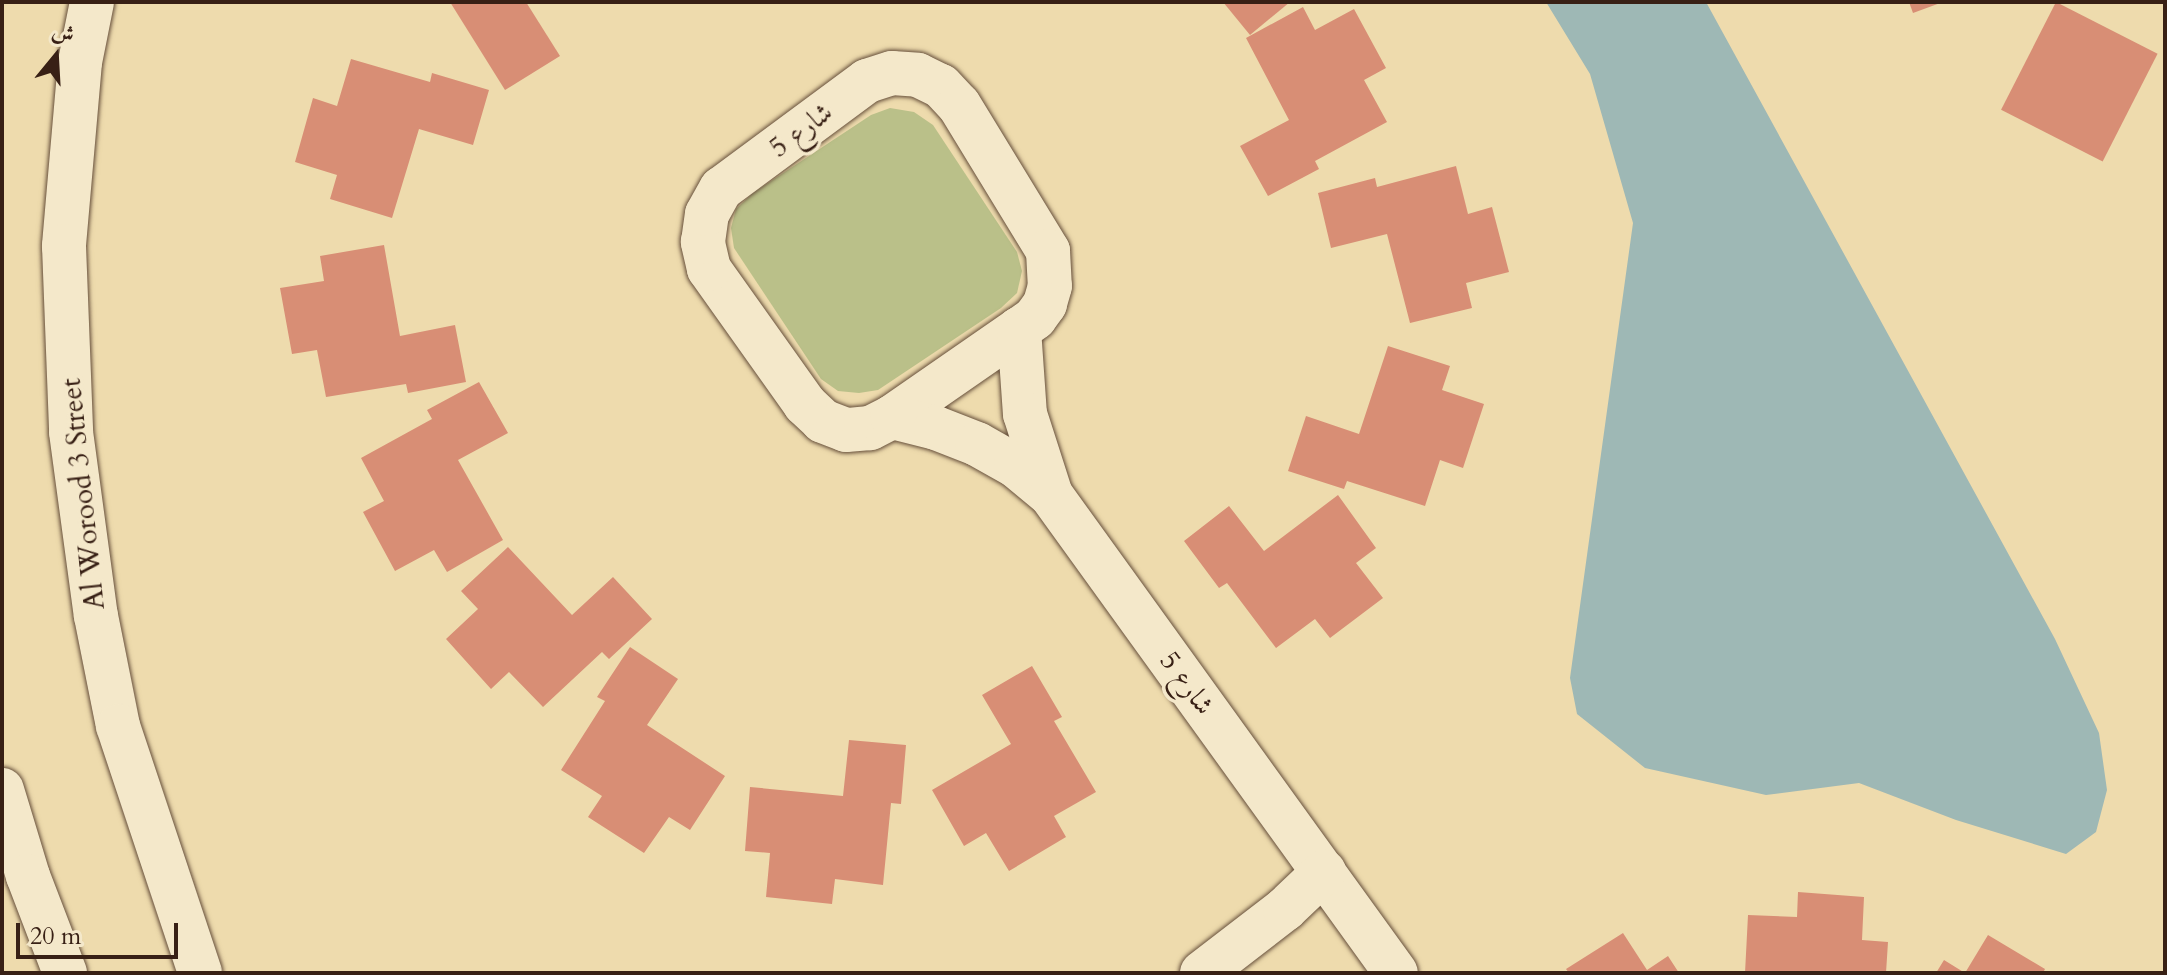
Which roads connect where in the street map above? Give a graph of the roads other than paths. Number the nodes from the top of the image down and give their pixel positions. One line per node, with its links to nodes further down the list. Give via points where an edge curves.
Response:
1 (92, 2): 8 (street, Al Worood 3 Street, via 80,62 64,246 71,432 96,616 118,726)
2 (1019, 329): 3 (street, شارع 5); 3 (street, شارع 5, via 1035,318 1050,286 1048,251 1040,236 959,105 941,86 918,75 892,73 867,81 721,189 707,214 703,242 709,269 805,404 823,421 846,430 870,428); 4 (street, شارع 5, via 1025,414)
3 (892, 417): 4 (street, شارع 5, via 977,444 1016,466)
4 (1051, 495): 6 (street, شارع 5)
5 (2, 790): 7 (street)
6 (1324, 872): 9 (street); 10 (street, شارع 5)
7 (65, 973)
8 (200, 973)
9 (1202, 973)
10 (1396, 973)

